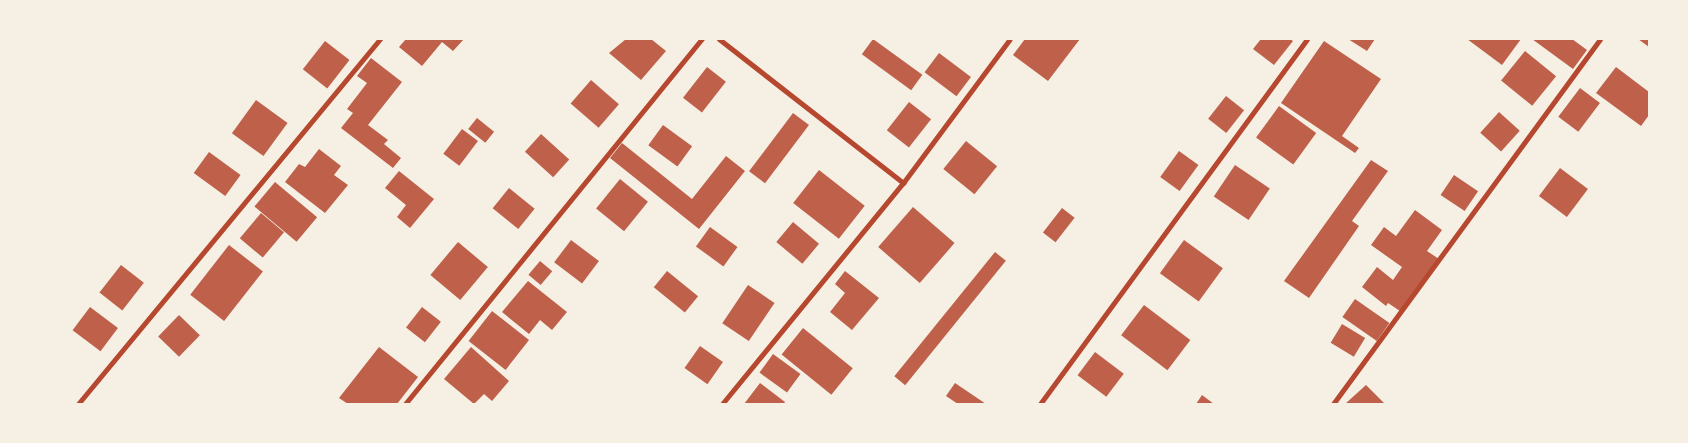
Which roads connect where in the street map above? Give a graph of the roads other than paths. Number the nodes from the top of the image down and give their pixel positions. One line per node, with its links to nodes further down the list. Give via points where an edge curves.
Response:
1 (380, 39): 8 (street)
2 (702, 39): 9 (street)
3 (719, 39): 7 (street)
4 (1010, 39): 7 (street)
5 (1307, 39): 11 (street)
6 (1600, 39): 12 (street)
7 (903, 183): 10 (street)
8 (78, 404)
9 (405, 404)
10 (722, 404)
11 (1040, 404)
12 (1333, 404)

